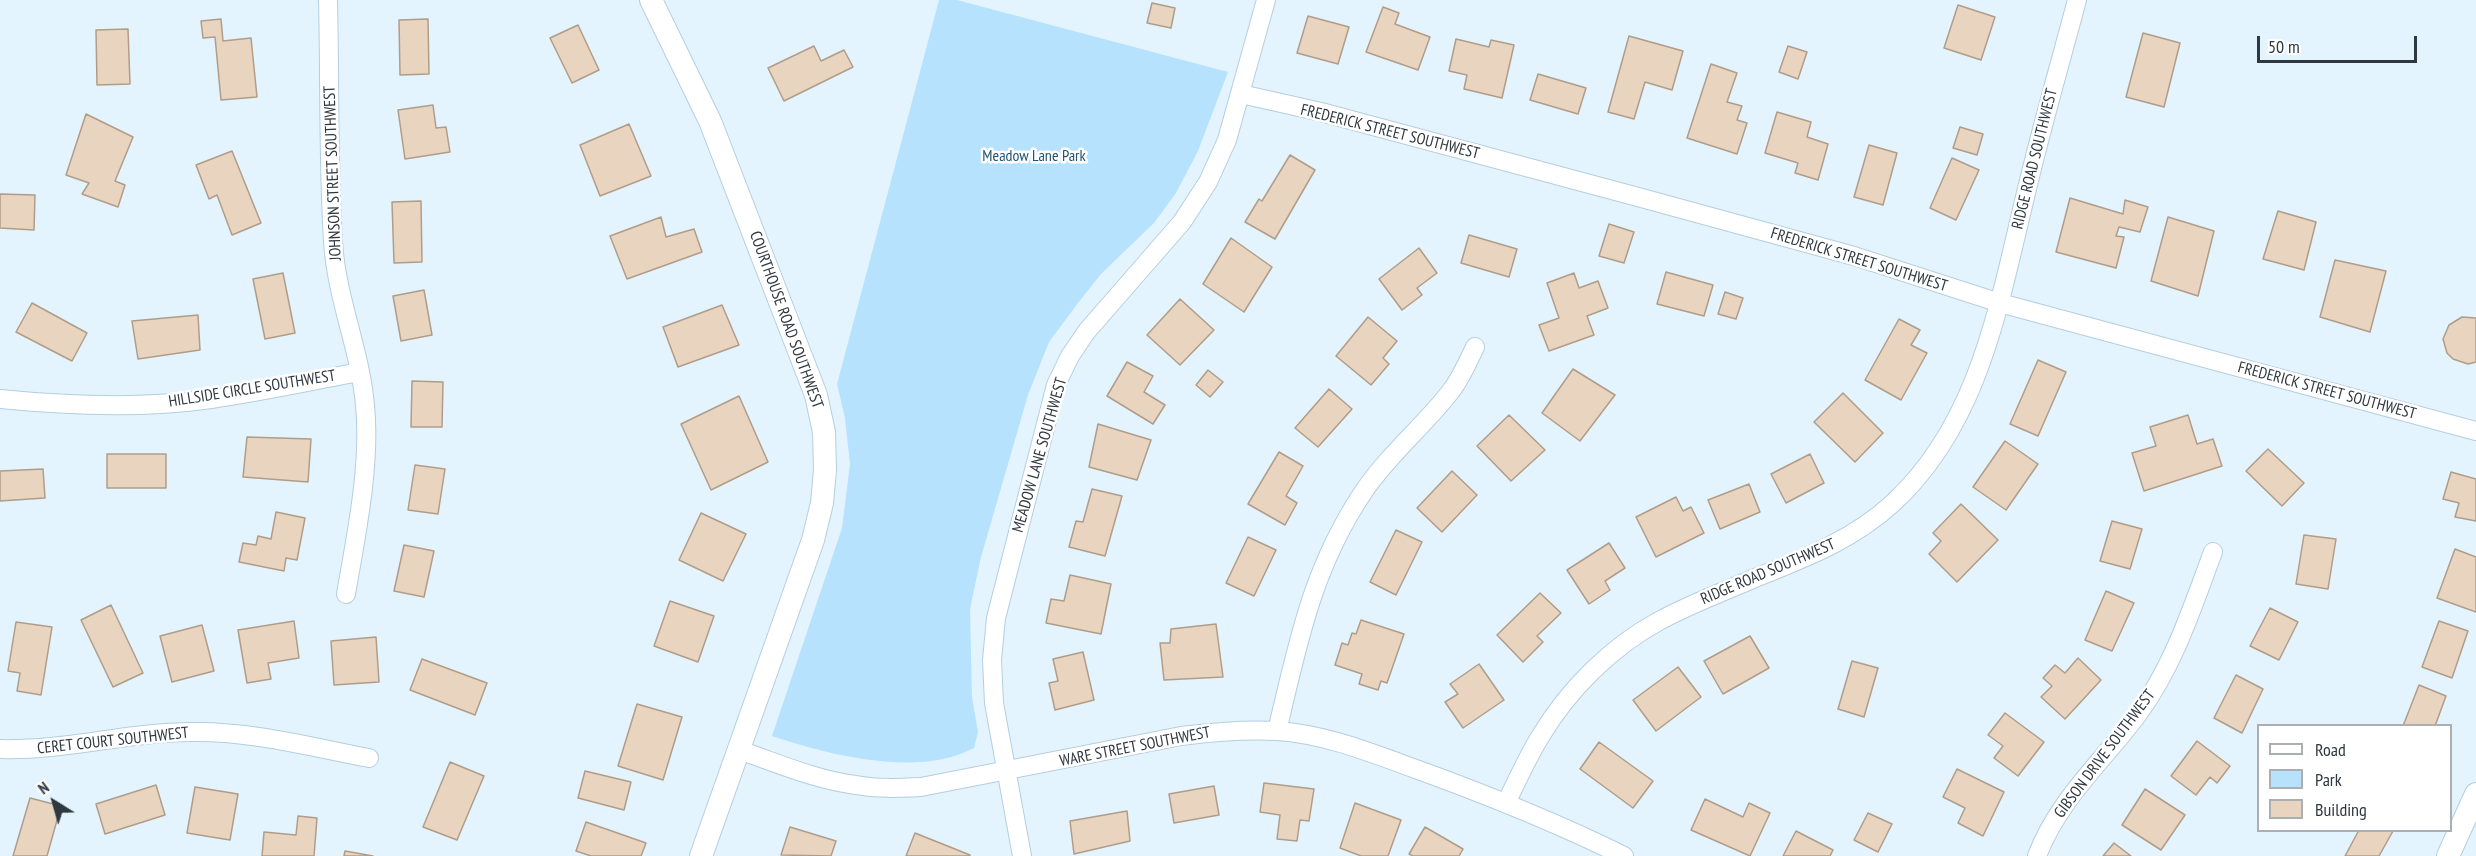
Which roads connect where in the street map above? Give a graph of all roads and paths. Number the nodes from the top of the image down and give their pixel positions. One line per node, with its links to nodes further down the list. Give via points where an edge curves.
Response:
1 (328, 0): 8 (street, JOHNSON STREET SOUTHWEST, via 333,242 340,293)
2 (651, 0): 15 (street, COURTHOUSE ROAD SOUTHWEST, via 736,184 816,395 824,432 822,503 813,540)
3 (1266, 0): 5 (street, MEADOW LANE SOUTHWEST)
4 (2077, 0): 6 (street, RIDGE ROAD SOUTHWEST, via 2026,190)
5 (1241, 94): 6 (street, FREDERICK STREET SOUTHWEST, via 1638,196 1854,256); 17 (street, MEADOW LANE SOUTHWEST, via 1227,140 1189,212 1087,331 1056,385 996,618 992,660 994,703)
6 (2001, 303): 10 (street, FREDERICK STREET SOUTHWEST); 19 (street, RIDGE ROAD SOUTHWEST, via 1963,408 1933,458 1893,503 1828,548 1688,606 1623,644 1592,670 1562,704 1540,736)
7 (1475, 347): 13 (street, via 1451,391 1389,457 1341,528 1304,619)
8 (360, 372): 9 (street, HILLSIDE CIRCLE SOUTHWEST, via 211,399 159,404 47,404); 12 (street, JOHNSON STREET SOUTHWEST, via 366,446)
9 (0, 399)
10 (2476, 430)
11 (2213, 552): 23 (street, GIBSON DRIVE SOUTHWEST, via 2163,674 2138,714 2059,812)
12 (346, 594)
13 (1277, 731): 17 (street, WARE STREET SOUTHWEST, via 1224,730 1181,736); 19 (street, WARE STREET SOUTHWEST, via 1355,747)
14 (0, 750): 16 (street, CERET COURT SOUTHWEST, via 69,747 136,735 194,732 239,735)
15 (739, 750): 17 (street, WARE STREET SOUTHWEST, via 818,777 885,788 921,787); 20 (street, COURTHOUSE ROAD SOUTHWEST)
16 (369, 758)
17 (1005, 772): 21 (street, MEADOW LANE SOUTHWEST)
18 (2476, 794): 24 (street)
19 (1506, 802): 22 (street, WARE STREET SOUTHWEST)
20 (701, 856)
21 (1022, 856)
22 (1624, 856)
23 (2037, 856)
24 (2448, 856)

